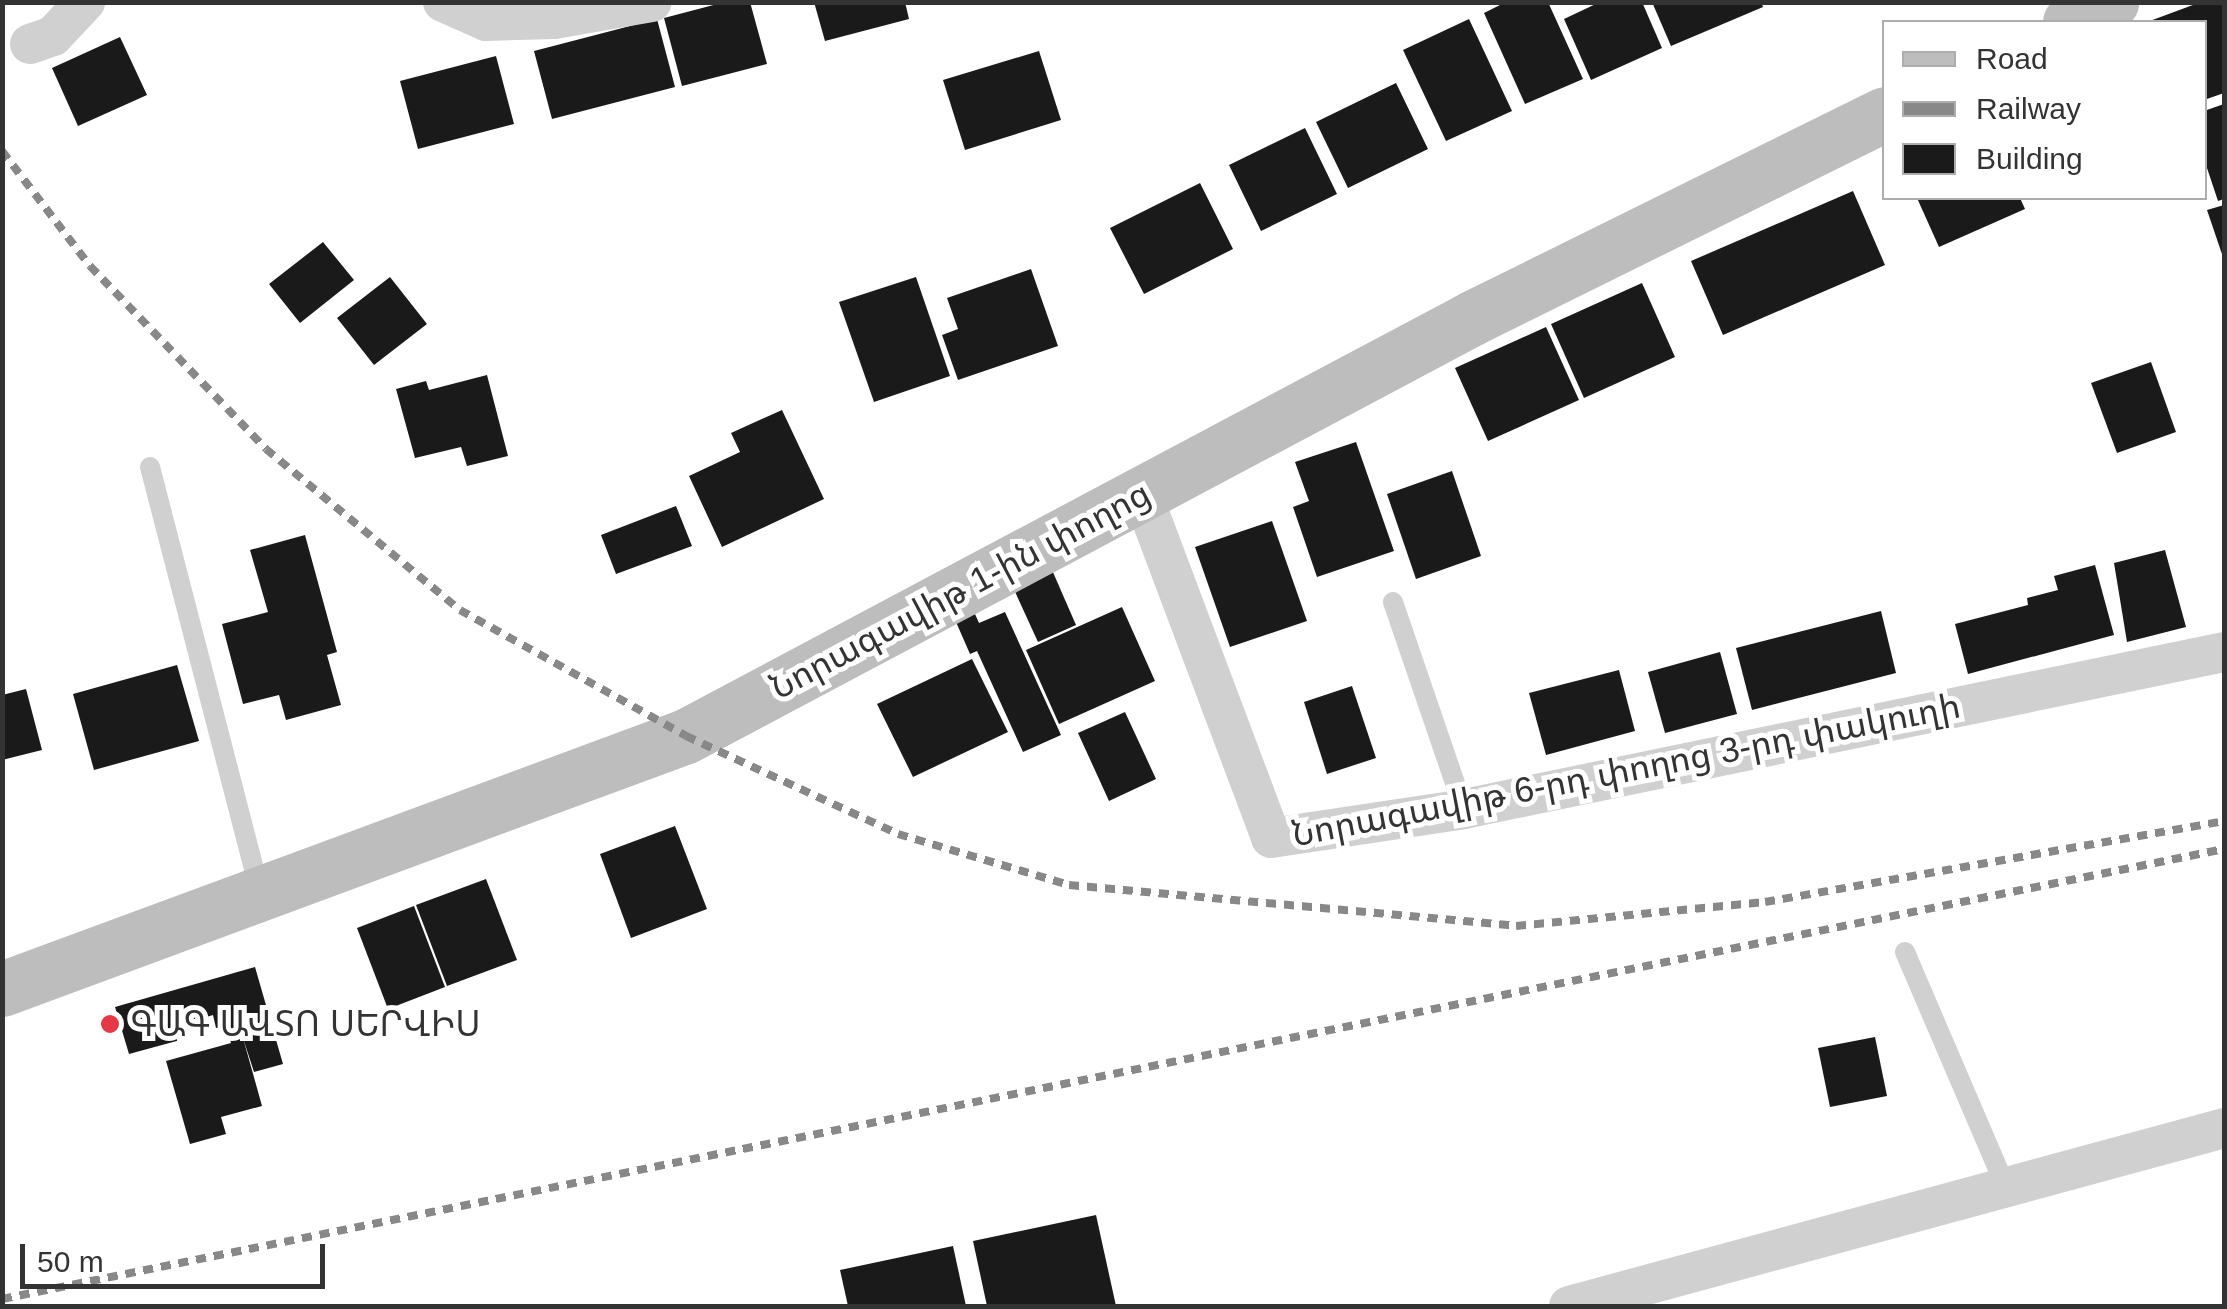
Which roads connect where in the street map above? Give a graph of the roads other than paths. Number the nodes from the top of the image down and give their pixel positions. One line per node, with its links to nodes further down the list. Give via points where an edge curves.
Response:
1 (85, 2): 6 (street, via 53,36)
2 (443, 2): 3 (street, via 486,21 554,19)
3 (652, 2)
4 (2111, 2): 5 (main road)
5 (2074, 20)
6 (30, 44)
7 (1882, 115): 9 (main road, Նորագավիթ 1-ին փողոց, via 1472,318)
8 (150, 467): 13 (lane)
9 (1142, 494): 12 (street, Նորագավիթ 6-րդ փողոց 3-րդ փակուղի, via 1271,838); 13 (main road, Նորագավիթ 1-ին փողոց, via 686,736)
10 (1393, 602): 12 (lane)
11 (2224, 652): 12 (street, Նորագավիթ 6-րդ փողոց 3-րդ փակուղի)
12 (1464, 809)
13 (260, 894): 15 (main road, Նորագավիթ 1-ին փողոց)
14 (1905, 952): 17 (lane)
15 (2, 990)
16 (2224, 1128): 17 (street)
17 (2008, 1190): 18 (street)
18 (1570, 1306)

